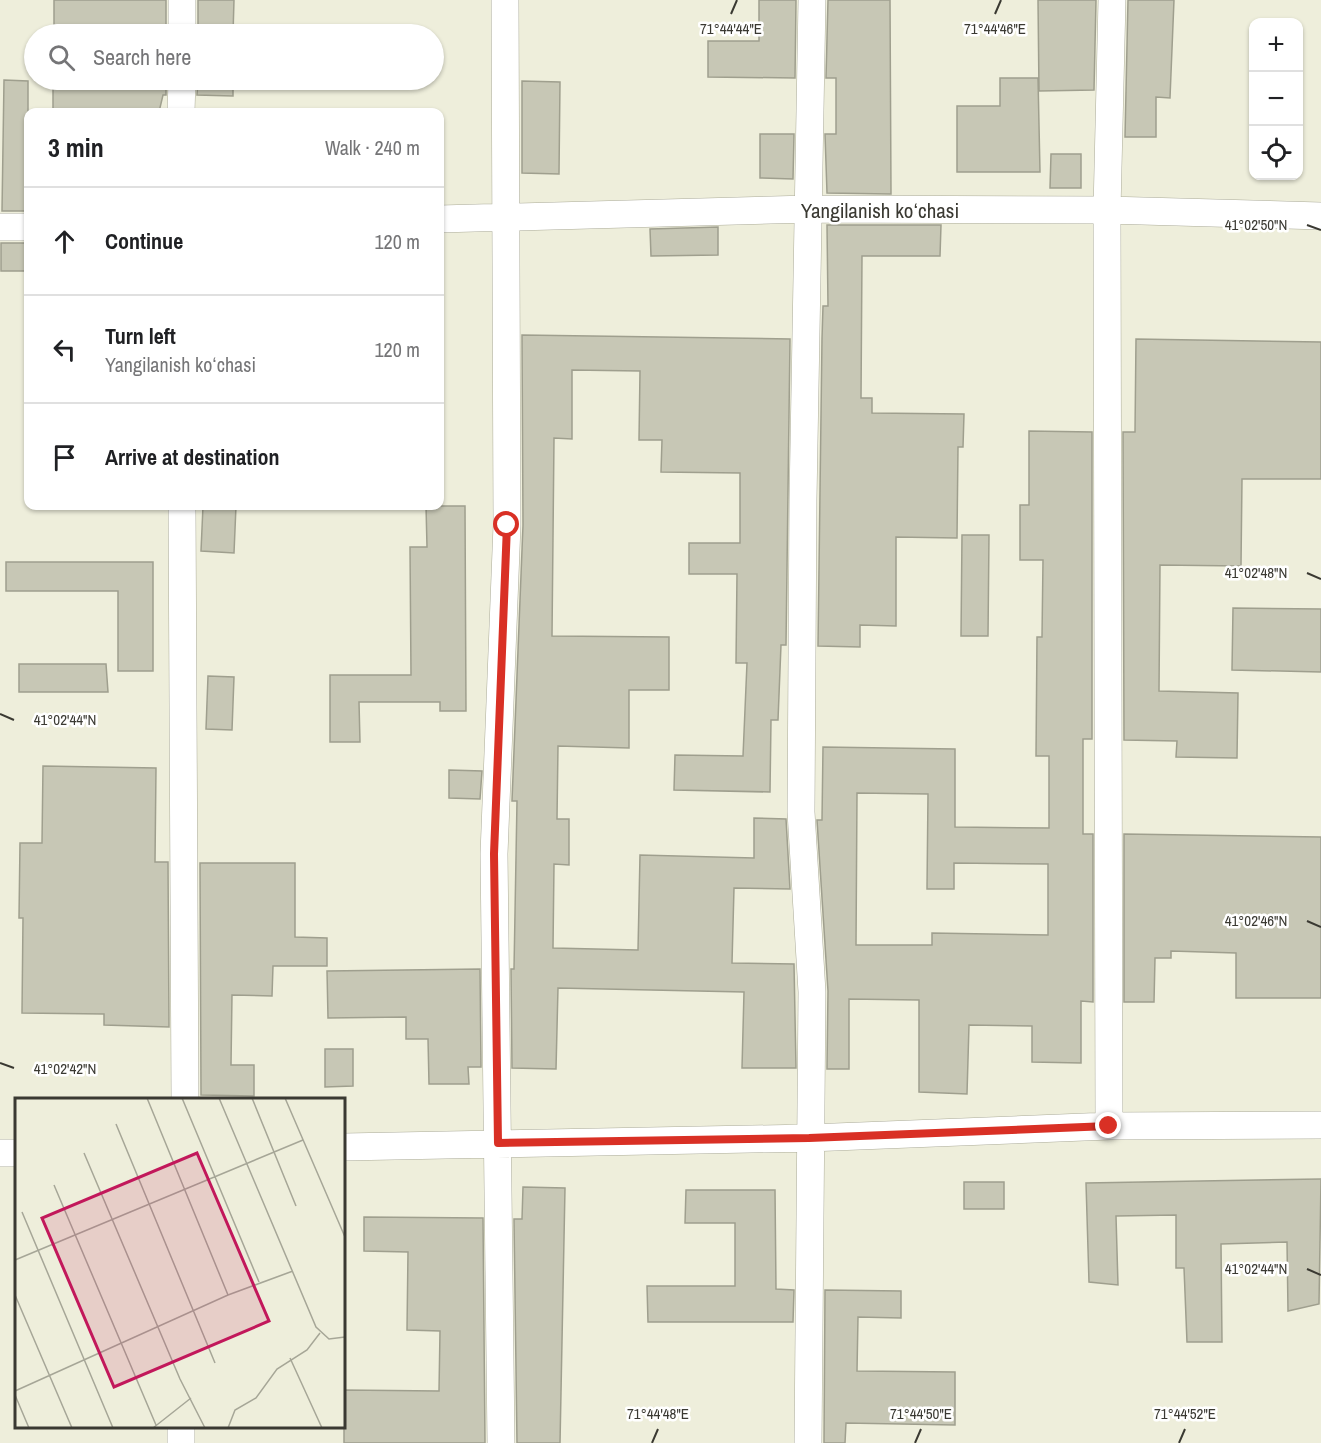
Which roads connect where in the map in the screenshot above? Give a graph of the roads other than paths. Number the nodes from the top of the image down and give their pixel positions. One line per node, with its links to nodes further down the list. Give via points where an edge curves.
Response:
1 (182, 0): 5 (street)
2 (505, 0): 11 (street)
3 (812, 0): 8 (street)
4 (1112, 0): 9 (street)
5 (182, 24)
6 (182, 90): 7 (street)
7 (181, 108)
8 (809, 209): 9 (street, Yangilanish koʻchasi); 11 (street, Yangilanish koʻchasi); 19 (street, via 801,788 812,992)
9 (1107, 210): 10 (street, Yangilanish koʻchasi); 18 (street)
10 (1321, 216)
11 (507, 218): 12 (street, Yangilanish koʻchasi); 20 (street, via 507,525 494,854)
12 (444, 219)
13 (0, 227): 14 (street)
14 (24, 227)
15 (182, 510): 16 (street)
16 (185, 1098)
17 (1321, 1125): 18 (street)
18 (1109, 1126): 19 (street)
19 (809, 1138): 20 (street); 23 (street)
20 (498, 1143): 21 (street); 22 (street)
21 (345, 1147)
22 (501, 1443)
23 (808, 1443)

